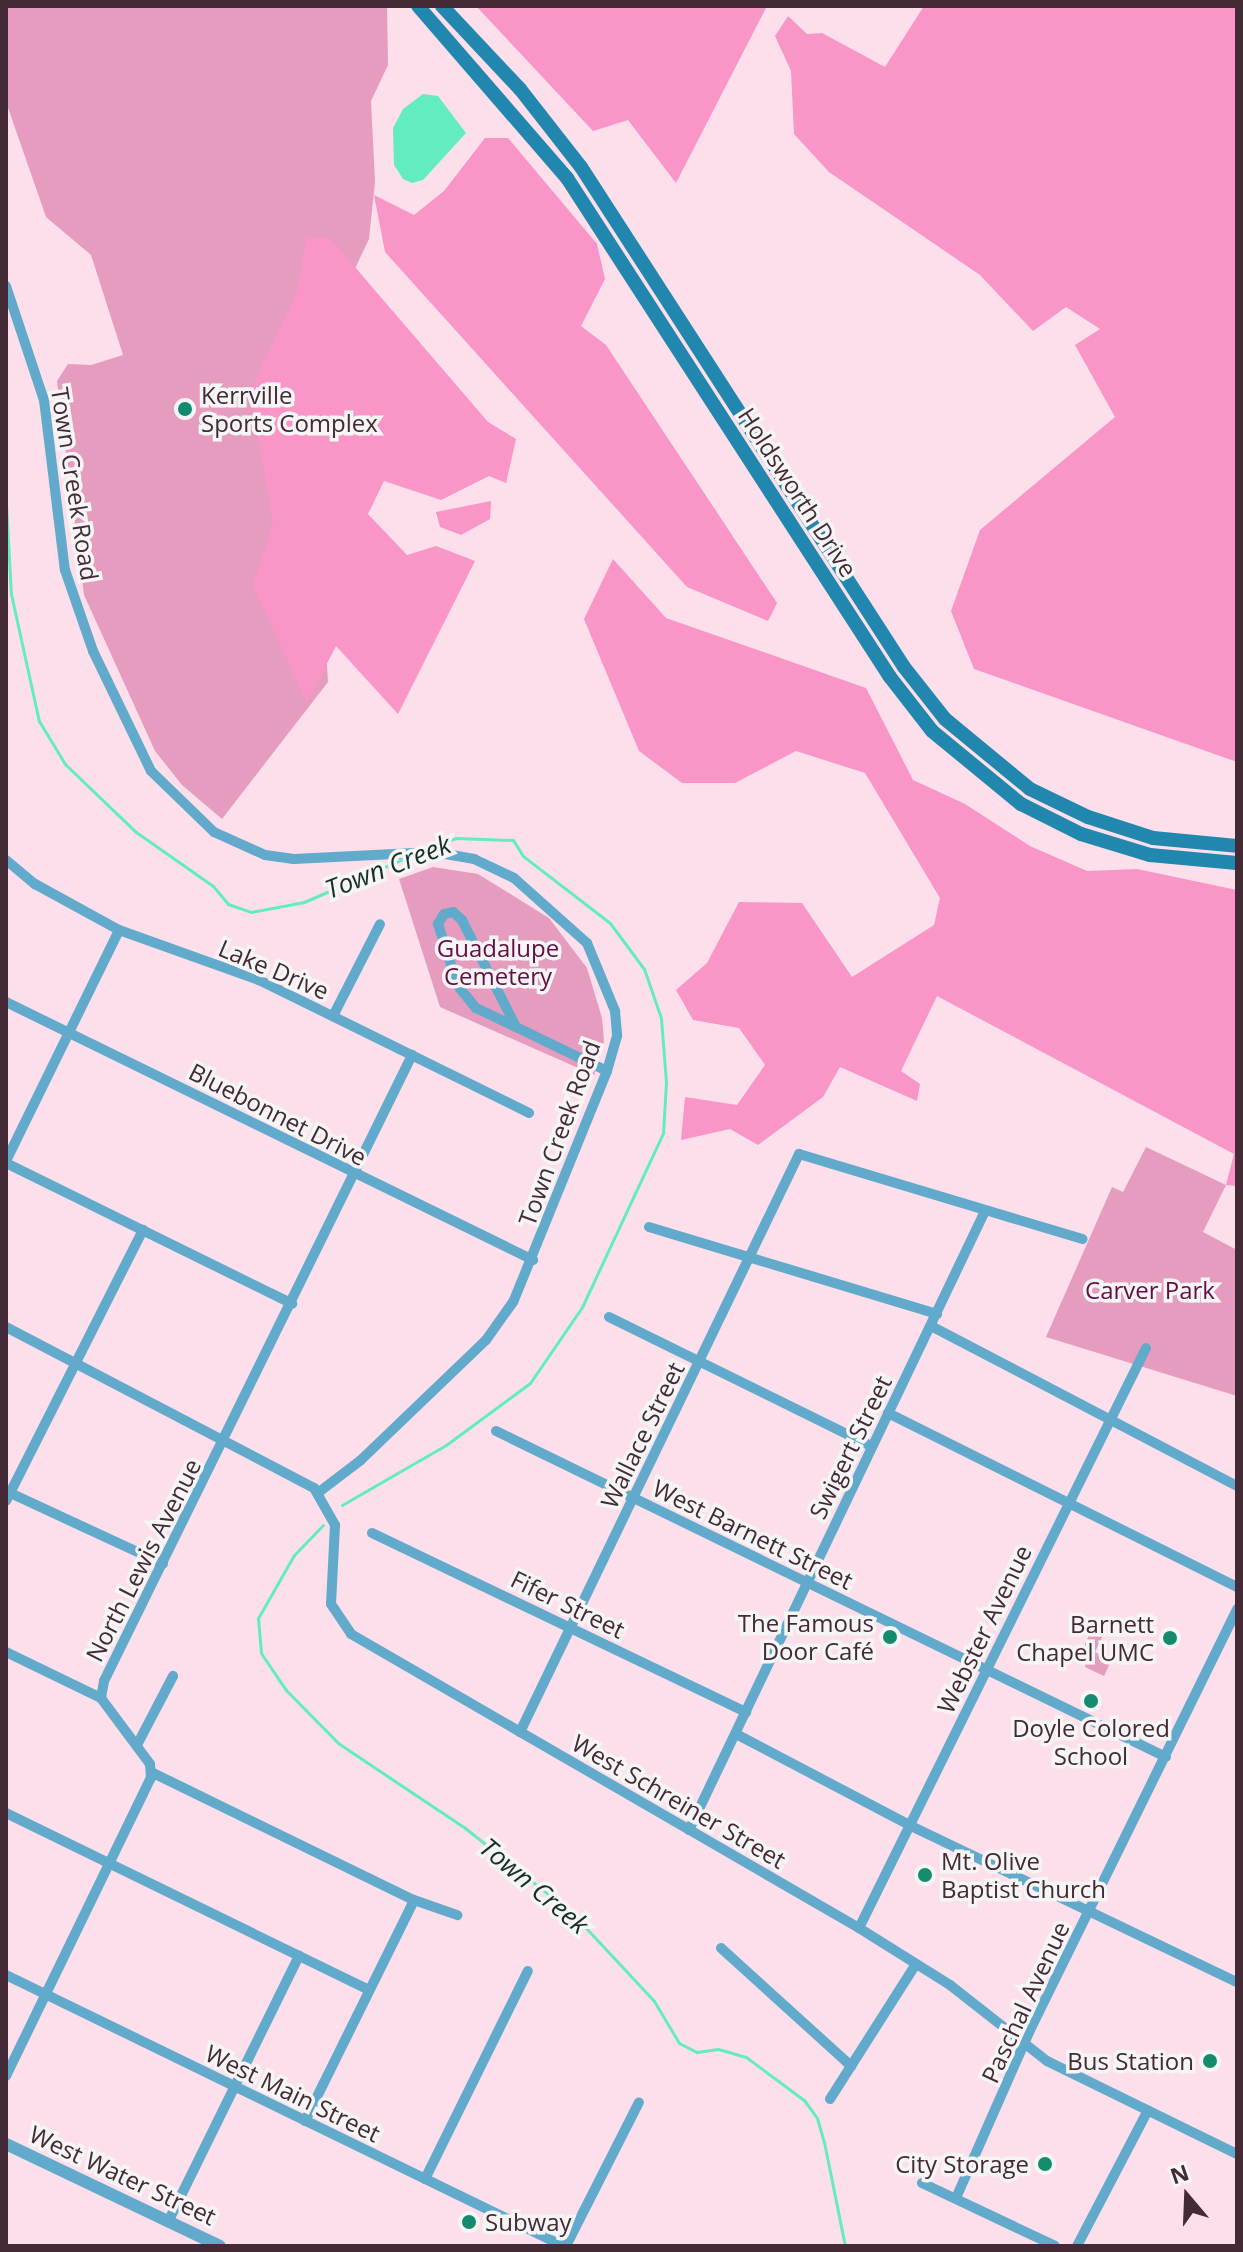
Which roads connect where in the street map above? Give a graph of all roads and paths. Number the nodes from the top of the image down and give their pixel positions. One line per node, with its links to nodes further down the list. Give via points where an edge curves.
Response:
1 (418, 6): 4 (main road, Holdsworth Drive)
2 (442, 6): 3 (main road, Holdsworth Drive)
3 (456, 22): 4 (main road); 6 (main road, Holdsworth Drive, via 520,89 581,167)
4 (444, 34): 7 (main road, Holdsworth Drive, via 567,178)
5 (6, 286): 18 (street, Town Creek Road, via 44,400 73,599 151,771 214,832 265,855 294,859 426,852 474,859 514,878 587,943 615,1011 617,1036)
6 (794, 494): 7 (main road); 8 (main road, Holdsworth Drive, via 904,667 945,719 983,755 1030,789 1088,817 1153,838)
7 (779, 504): 10 (main road, Holdsworth Drive, via 890,677 932,731 972,769 1021,804 1081,834 1150,855)
8 (1237, 846)
9 (6, 860): 12 (street, Lake Drive, via 35,884)
10 (1237, 863)
11 (380, 924): 14 (street)
12 (119, 930): 14 (street, Lake Drive, via 259,980); 16 (street)
13 (6, 1002): 16 (street, Bluebonnet Drive)
14 (333, 1016): 17 (street, Lake Drive)
15 (516, 1027): 15 (street, via 476,1008 462,993 438,924 444,914 453,912 462,920); 18 (street)
16 (69, 1032): 20 (street); 21 (street, Bluebonnet Drive)
17 (412, 1055): 19 (street, Lake Drive); 21 (street, North Lewis Avenue)
18 (607, 1071): 27 (street, Town Creek Road)
19 (529, 1113)
20 (6, 1162): 24 (street)
21 (353, 1175): 27 (street, Bluebonnet Drive); 28 (street, North Lewis Avenue)
22 (985, 1211): 25 (street); 26 (street, Wallace Street, via 799,1154); 29 (street, Swigert Street)
23 (649, 1227): 26 (street)
24 (143, 1230): 28 (street); 34 (street)
25 (1083, 1239)
26 (750, 1256): 29 (street); 35 (street, Wallace Street)
27 (533, 1260): 42 (street, Town Creek Road, via 513,1302 486,1340 361,1460)
28 (292, 1304): 39 (street, North Lewis Avenue)
29 (937, 1314): 31 (street, Swigert Street)
30 (609, 1317): 35 (street)
31 (931, 1326): 36 (street, Swigert Street); 37 (street)
32 (6, 1327): 34 (street)
33 (1146, 1348): 37 (street, Webster Avenue)
34 (77, 1362): 39 (street); 43 (street)
35 (699, 1363): 40 (street); 44 (street, Wallace Street)
36 (888, 1413): 40 (street, Swigert Street); 45 (street)
37 (1108, 1419): 41 (street); 45 (street, Webster Avenue)
38 (496, 1431): 44 (street, West Barnett Street)
39 (226, 1438): 42 (street); 47 (street, North Lewis Avenue)
40 (871, 1446): 48 (street, Swigert Street)
41 (1237, 1486)
42 (319, 1492): 57 (street, West Schreiner Street, via 335,1525 331,1596 342,1626)
43 (7, 1495): 47 (street)
44 (634, 1498): 48 (street, West Barnett Street); 51 (street, Wallace Street)
45 (1067, 1504): 49 (street); 53 (street, Webster Avenue)
46 (372, 1533): 51 (street, Fifer Street)
47 (163, 1564): 55 (street, North Lewis Avenue)
48 (807, 1584): 53 (street, West Barnett Street); 56 (street, Swigert Street)
49 (1237, 1587)
50 (1237, 1611): 60 (street, Paschal Avenue)
51 (571, 1628): 56 (street, Fifer Street); 57 (street, Wallace Street)
52 (6, 1652): 55 (street)
53 (987, 1668): 60 (street, West Barnett Street); 63 (street, Webster Avenue)
54 (173, 1676): 59 (street)
55 (101, 1698): 59 (street, North Lewis Avenue)
56 (746, 1712): 58 (street, Swigert Street)
57 (520, 1732): 64 (street, West Schreiner Street)
58 (736, 1734): 63 (street); 64 (street, Swigert Street)
59 (137, 1745): 61 (street, North Lewis Avenue)
60 (1166, 1757): 67 (street, Paschal Avenue)
61 (151, 1772): 65 (street); 66 (street)
62 (6, 1813): 65 (street)
63 (911, 1826): 67 (street); 69 (street, Webster Avenue)
64 (689, 1830): 69 (street, West Schreiner Street)
65 (110, 1864): 71 (street); 77 (street)
66 (414, 1900): 68 (street); 76 (street)
67 (1090, 1910): 75 (street); 78 (street, Paschal Avenue)
68 (457, 1915)
69 (859, 1928): 72 (street, West Schreiner Street)
70 (721, 1948): 79 (street)
71 (299, 1956): 76 (street); 81 (street)
72 (916, 1964): 78 (street, West Schreiner Street); 79 (street)
73 (528, 1971): 88 (street)
74 (6, 1975): 77 (street, West Main Street)
75 (1237, 1982)
76 (369, 1990): 85 (street)
77 (46, 1994): 80 (street); 81 (street, West Main Street)
78 (1025, 2048): 84 (street, West Schreiner Street); 90 (street, Paschal Avenue)
79 (851, 2066): 82 (street)
80 (6, 2076)
81 (235, 2086): 85 (street, West Main Street); 91 (street)
82 (830, 2099)
83 (639, 2102): 93 (street)
84 (1148, 2110): 87 (street, West Schreiner Street); 95 (street)
85 (305, 2121): 88 (street, West Main Street)
86 (6, 2144): 91 (street, West Water Street)
87 (1237, 2154)
88 (425, 2179): 93 (street, West Main Street)
89 (922, 2183): 90 (street)
90 (956, 2198): 94 (street)
91 (168, 2222): 92 (street, West Water Street)
92 (220, 2246)
93 (565, 2246)
94 (1055, 2246)
95 (1077, 2246)

